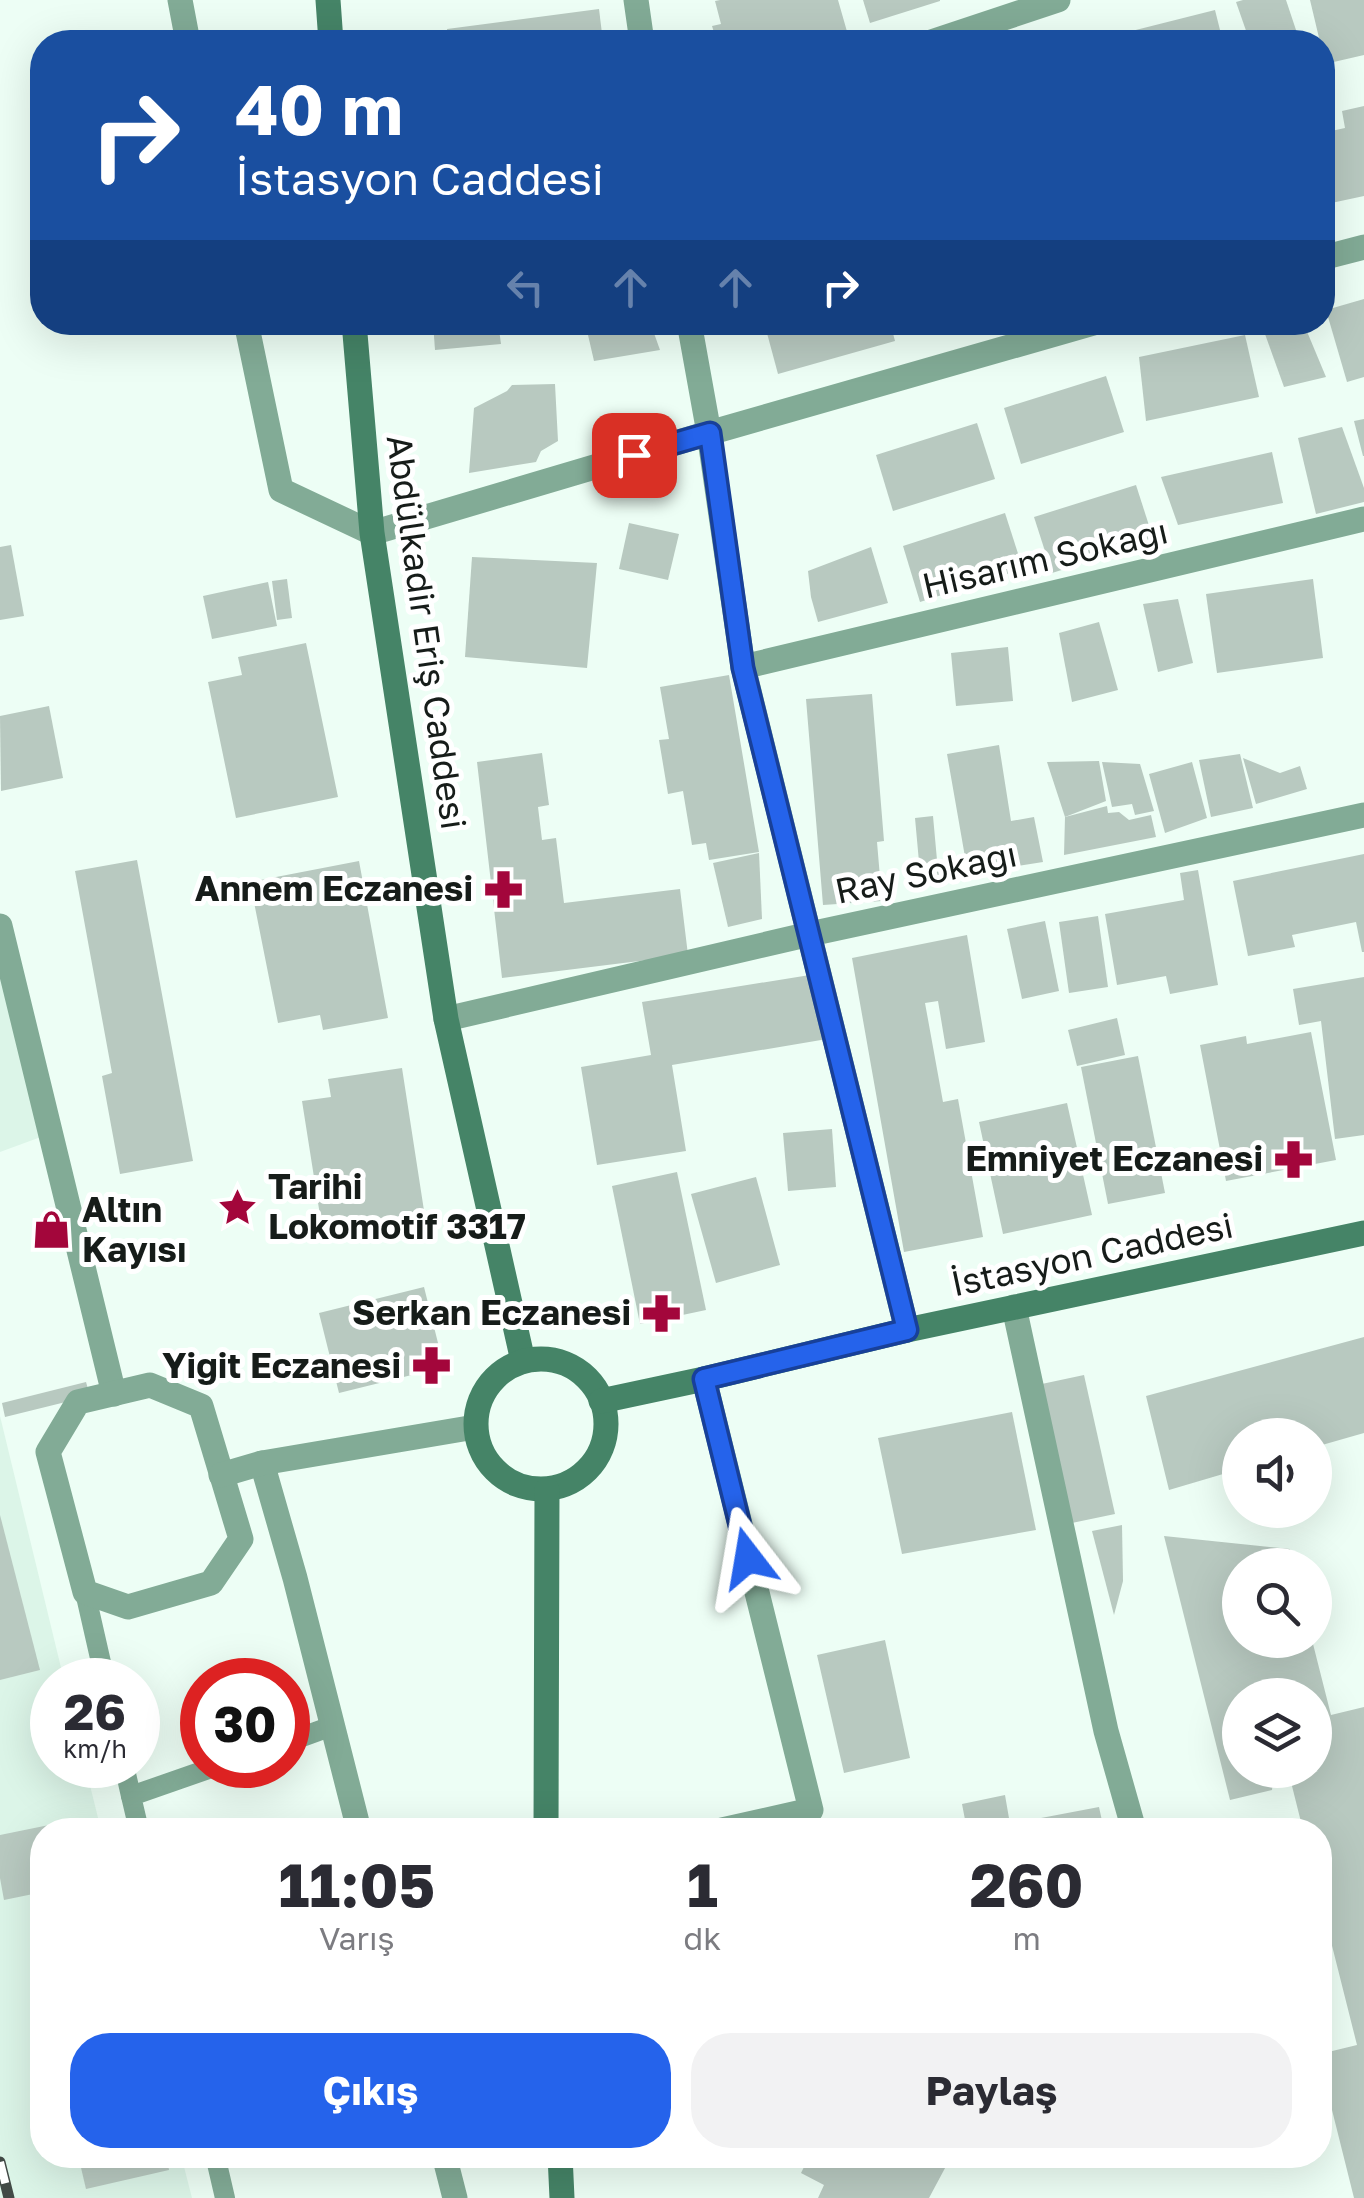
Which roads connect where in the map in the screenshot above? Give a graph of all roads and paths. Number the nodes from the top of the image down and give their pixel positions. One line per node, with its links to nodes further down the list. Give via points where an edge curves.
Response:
1 (180, 0): 5 (street)
2 (328, 0): 6 (main road)
3 (636, 0): 7 (street)
4 (1058, 0): 8 (street)
5 (186, 30)
6 (330, 30)
7 (640, 30)
8 (967, 30)
9 (1364, 247): 10 (street)
10 (1335, 255)
11 (249, 335): 17 (street, via 282,490)
12 (355, 335): 17 (main road, Abdülkadir Eriş Caddesi)
13 (691, 335): 15 (street)
14 (1052, 335): 15 (street)
15 (710, 433): 17 (street); 18 (street)
16 (1364, 519): 18 (street, Hisarım Sokağı)
17 (372, 532): 22 (main road, Abdülkadir Eriş Caddesi)
18 (743, 668): 21 (street)
19 (1364, 815): 21 (street, Ray Sokağı)
20 (0, 926): 28 (street)
21 (810, 934): 22 (street, Ray Sokağı); 25 (street)
22 (446, 1019): 26 (main road, Abdülkadir Eriş Caddesi)
23 (1364, 1232): 24 (main road, İstasyon Caddesi)
24 (1014, 1307): 25 (main road, İstasyon Caddesi); 45 (street)
25 (907, 1330): 27 (main road, İstasyon Caddesi)
26 (524, 1361): 29 (main road, via 567,1364 585,1376); 30 (main road, via 488,1385)
27 (704, 1379): 29 (main road, İstasyon Caddesi); 44 (street)
28 (114, 1394): 32 (street, via 150,1384 201,1406); 34 (street, via 78,1402 48,1452)
29 (601, 1401): 33 (main road, via 606,1436 598,1456 568,1485)
30 (474, 1427): 31 (street); 33 (main road, via 490,1467 506,1481)
31 (262, 1462): 32 (street); 36 (street)
32 (221, 1475): 34 (street, via 240,1539 211,1583 128,1607)
33 (547, 1490): 43 (main road)
34 (85, 1592): 35 (lane)
35 (100, 1658)
36 (332, 1726): 37 (lane); 42 (street)
37 (310, 1734)
38 (180, 1779): 40 (lane)
39 (129, 1788): 40 (lane)
40 (131, 1796): 41 (lane)
41 (136, 1818)
42 (356, 1818)
43 (546, 1818)
44 (813, 1818)
45 (1131, 1818)
46 (218, 2168): 49 (lane)
47 (448, 2168): 50 (street)
48 (561, 2168): 51 (main road)
49 (226, 2198)
50 (456, 2198)
51 (562, 2198)

